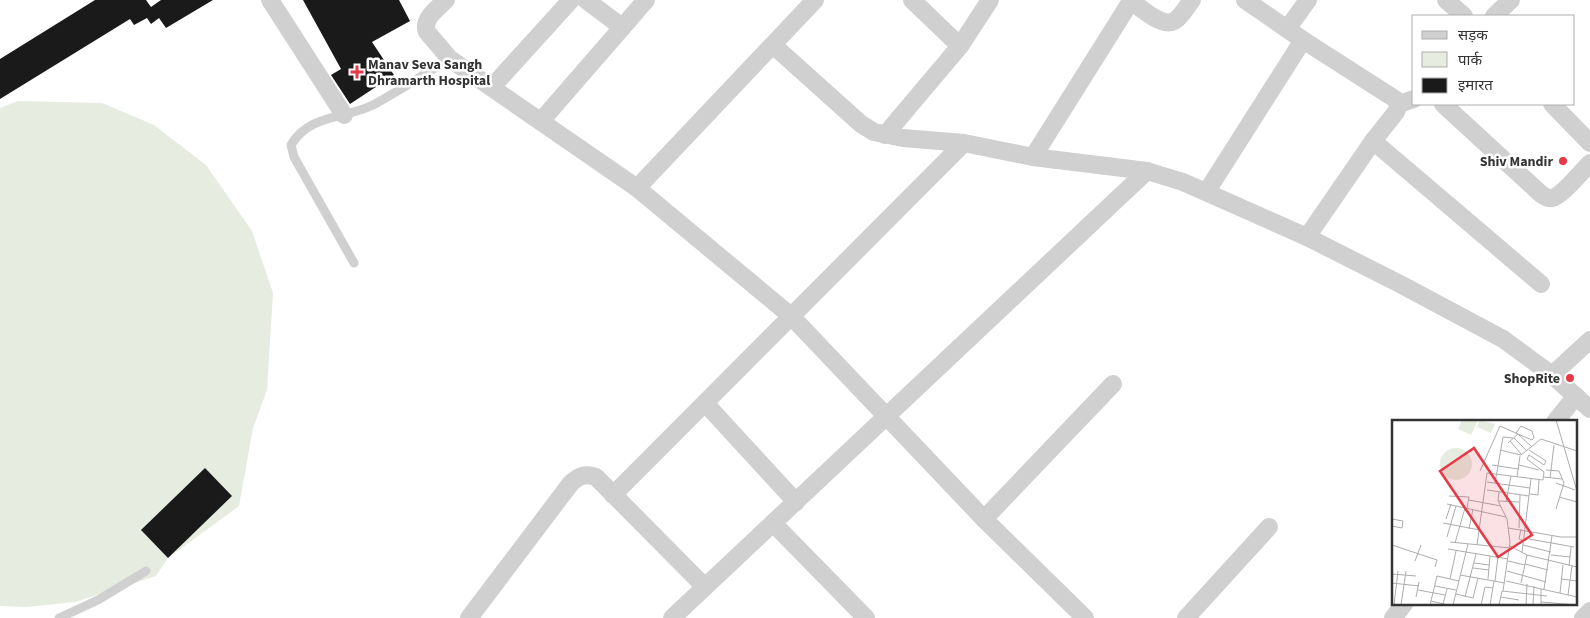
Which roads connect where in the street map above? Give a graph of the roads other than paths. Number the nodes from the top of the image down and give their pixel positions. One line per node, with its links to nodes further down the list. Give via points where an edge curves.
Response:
1 (270, 0): 27 (street)
2 (446, 0): 22 (street, via 429,18 425,28)
3 (571, 0): 23 (street)
4 (586, 0): 17 (street)
5 (646, 0): 17 (street)
6 (815, 0): 20 (street)
7 (912, 0): 21 (street)
8 (990, 0): 21 (street)
9 (1131, 0): 10 (street, via 1167,24 1178,19); 33 (street)
10 (1192, 0)
11 (1245, 0): 18 (street)
12 (1308, 0): 18 (street)
13 (1446, 0): 15 (street)
14 (1511, 0): 16 (street)
15 (1463, 15)
16 (1495, 15)
17 (622, 27): 28 (street)
18 (1287, 29): 19 (street)
19 (1303, 40): 24 (street); 37 (street)
20 (773, 45): 29 (street, via 861,124); 36 (street)
21 (960, 46): 29 (street)
22 (450, 59): 23 (street); 27 (lane, via 372,105)
23 (492, 87): 28 (street)
24 (1406, 102): 30 (street)
25 (1444, 105): 34 (street, via 1547,198 1561,193)
26 (1553, 105): 32 (street)
27 (344, 116): 39 (lane, via 330,117 301,132 292,145 292,151)
28 (541, 120): 36 (street)
29 (885, 135): 31 (street)
30 (1373, 141): 38 (street); 40 (street)
31 (964, 143): 33 (street); 41 (street)
32 (1590, 143)
33 (1033, 157): 35 (street)
34 (1590, 163)
35 (1147, 171): 37 (street); 48 (street)
36 (637, 188): 41 (street)
37 (1207, 191): 38 (street)
38 (1307, 237): 43 (street, via 1503,339)
39 (354, 263)
40 (1540, 284)
41 (791, 316): 46 (street); 48 (street)
42 (1590, 340): 43 (street)
43 (1552, 375): 45 (street)
44 (1113, 384): 52 (street)
45 (1576, 396): 47 (street); 49 (street)
46 (705, 403): 50 (street); 51 (street)
47 (1590, 409)
48 (886, 417): 51 (street); 52 (street)
49 (1557, 420)
50 (613, 495): 56 (street); 61 (street, via 596,478 588,474 578,477)
51 (796, 502): 53 (street)
52 (984, 519): 63 (street)
53 (773, 523): 56 (street); 62 (street)
54 (1269, 527): 64 (street)
55 (146, 571): 60 (lane, via 98,600)
56 (705, 587): 59 (street)
57 (1402, 606): 65 (street)
58 (1590, 611): 66 (street)
59 (675, 617)
60 (59, 618)
61 (469, 618)
62 (866, 618)
63 (1085, 618)
64 (1186, 618)
65 (1393, 618)
66 (1583, 618)

